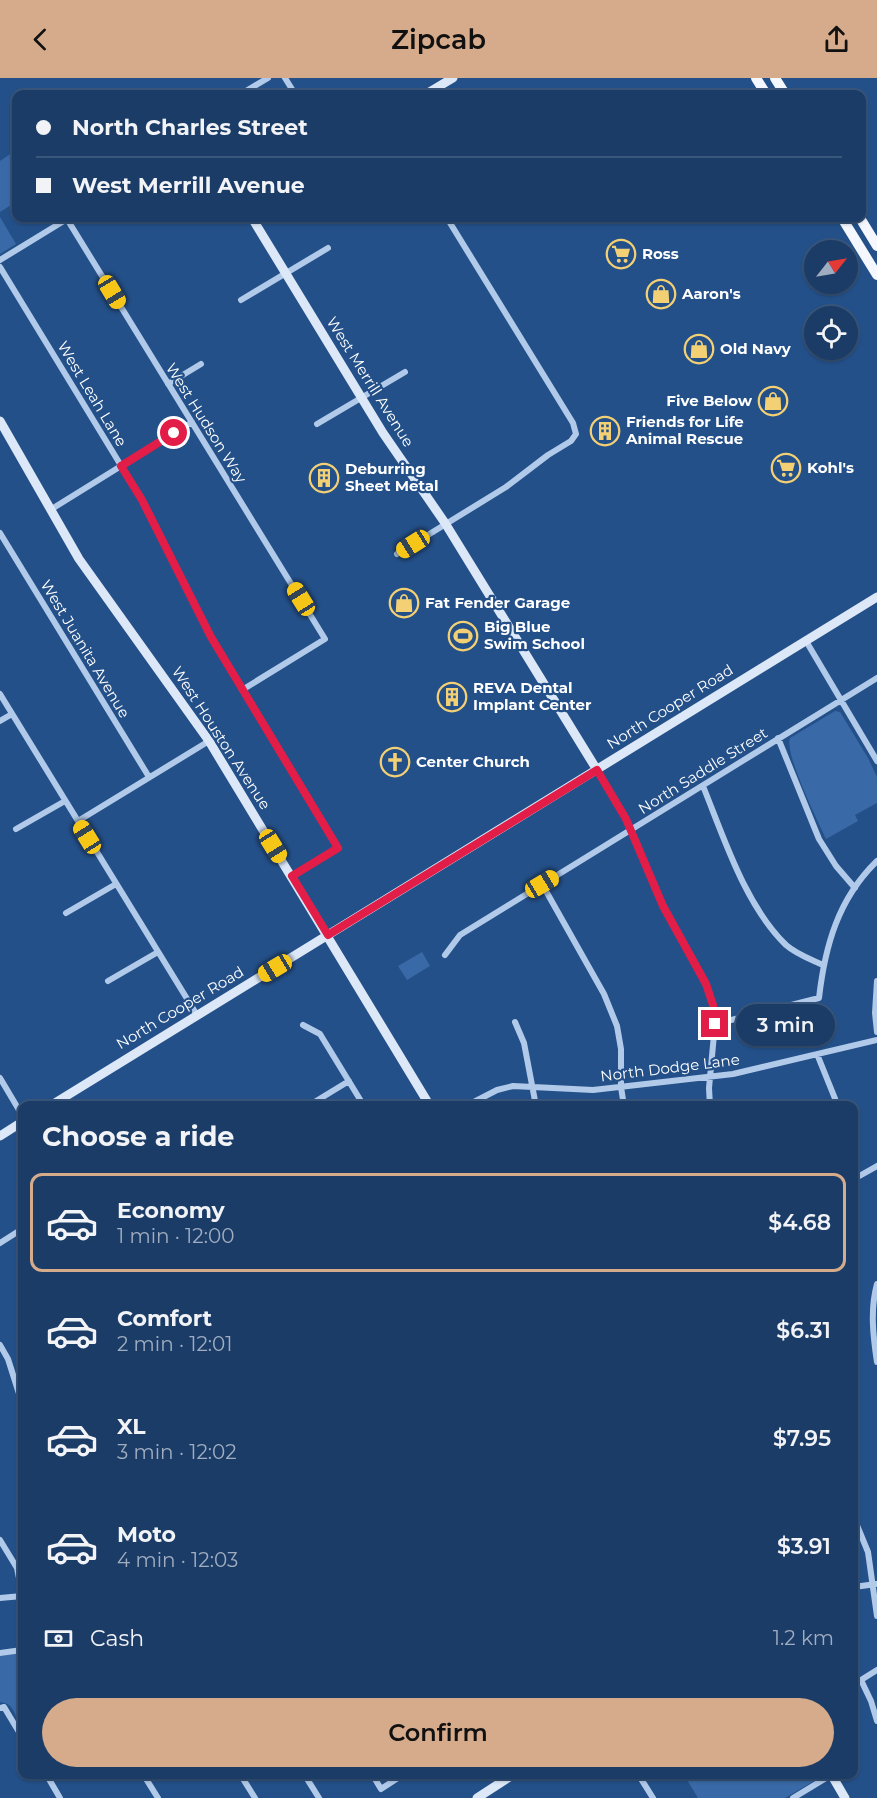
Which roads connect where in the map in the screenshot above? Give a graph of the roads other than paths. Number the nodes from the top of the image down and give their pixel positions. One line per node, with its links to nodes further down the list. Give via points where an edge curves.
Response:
1 (268, 78): 3 (street)
2 (453, 78): 4 (street)
3 (248, 90)
4 (433, 90)
5 (62, 222): 13 (street, West Hudson Way)
6 (69, 222): 20 (street, West Hudson Way)
7 (254, 222): 15 (street, West Merrill Avenue)
8 (449, 222): 27 (street, via 573,423 576,434 506,487)
9 (844, 222): 16 (main road)
10 (862, 222): 11 (main road)
11 (877, 246)
12 (328, 248): 15 (street)
13 (0, 260)
14 (0, 267): 25 (street, West Leah Lane)
15 (285, 274): 17 (street); 21 (street, West Merrill Avenue)
16 (877, 275)
17 (241, 300)
18 (201, 364): 20 (street)
19 (405, 372): 21 (street)
20 (168, 384): 23 (street, West Hudson Way)
21 (361, 398): 24 (street); 27 (street, West Merrill Avenue)
22 (0, 421): 26 (street, West Houston Avenue)
23 (192, 423): 25 (street); 33 (street, West Hudson Way, via 325,639)
24 (317, 424)
25 (121, 466): 26 (street); 33 (street, West Leah Lane)
26 (50, 510): 39 (street, West Houston Avenue, via 88,572)
27 (445, 523): 29 (street); 41 (street, West Merrill Avenue)
28 (1, 536): 42 (street, West Juanita Avenue)
29 (398, 554)
30 (877, 597): 31 (street, North Cooper Road)
31 (806, 641): 35 (street); 41 (street, North Cooper Road)
32 (877, 678): 35 (street, North Saddle Street)
33 (242, 690): 49 (street, West Leah Lane, via 338,848)
34 (0, 694): 36 (street)
35 (840, 700): 38 (street, North Saddle Street); 40 (street)
36 (12, 714): 37 (street); 44 (street)
37 (0, 721)
38 (778, 738): 43 (street, North Saddle Street); 52 (street, via 819,839)
39 (208, 741): 42 (street); 49 (street, West Houston Avenue)
40 (877, 761)
41 (597, 770): 47 (street, West Merrill Avenue); 54 (street, North Cooper Road)
42 (149, 777): 45 (street)
43 (703, 786): 47 (street, North Saddle Street); 57 (street, via 740,878 770,927 788,946)
44 (65, 801): 45 (street); 46 (street)
45 (78, 821): 50 (street)
46 (16, 829)
47 (632, 830): 51 (street, North Saddle Street); 62 (street, West Merrill Avenue, via 663,906 706,984)
48 (877, 861): 52 (street)
49 (292, 876): 54 (street, West Houston Avenue)
50 (116, 884): 53 (street); 55 (street)
51 (542, 884): 56 (street, North Saddle Street, via 460,935); 71 (street, via 613,1016 621,1049)
52 (855, 888): 57 (street, via 831,933)
53 (66, 913)
54 (328, 935): 60 (street, North Cooper Road); 75 (street, West Houston Avenue)
55 (158, 952): 58 (street); 60 (street)
56 (445, 955)
57 (823, 965): 62 (street, via 819,998)
58 (108, 981)
59 (877, 981): 64 (street)
60 (197, 1015): 72 (street, North Cooper Road)
61 (515, 1022): 70 (street, via 524,1043)
62 (715, 1024): 67 (street, West Merrill Avenue)
63 (303, 1025): 69 (street, via 320,1034)
64 (877, 1032)
65 (877, 1040): 66 (street, North Dodge Lane)
66 (817, 1054): 67 (street, North Dodge Lane); 80 (street)
67 (710, 1077): 71 (street, North Dodge Lane); 79 (street, West Merrill Avenue)
68 (0, 1078): 81 (street)
69 (349, 1081): 73 (street); 74 (street)
70 (532, 1086): 71 (street, North Dodge Lane, via 593,1090); 76 (street, North Dodge Lane, via 497,1090); 77 (street)
71 (621, 1087): 78 (street)
72 (58, 1101)
73 (316, 1101)
74 (361, 1101)
75 (427, 1101)
76 (476, 1101)
77 (535, 1101)
78 (623, 1101)
79 (710, 1101)
80 (836, 1101)
81 (18, 1108)
82 (18, 1125): 83 (street)
83 (0, 1136)
84 (877, 1166): 85 (street)
85 (858, 1177)
86 (18, 1232): 87 (street)
87 (0, 1243)
88 (877, 1284): 90 (street, via 873,1302)
89 (0, 1345): 91 (street)
90 (877, 1362)
91 (18, 1390)
92 (858, 1528): 95 (street)
93 (0, 1540): 94 (street)
94 (18, 1573)
95 (875, 1584): 96 (street); 99 (street)
96 (858, 1586)
97 (18, 1596): 98 (street)
98 (0, 1598)
99 (877, 1616)
100 (18, 1651): 101 (street)
101 (0, 1653)
102 (877, 1670): 104 (street, via 861,1680)
103 (2, 1708): 105 (street)
104 (877, 1721)
105 (18, 1731)
106 (49, 1779): 117 (street)
107 (146, 1779): 118 (street)
108 (243, 1779): 119 (street)
109 (307, 1779): 120 (street)
110 (375, 1779): 111 (street, via 381,1789)
111 (396, 1779)
112 (507, 1779): 116 (street)
113 (641, 1779): 121 (street)
114 (824, 1779): 122 (street)
115 (833, 1779): 123 (street)
116 (483, 1796)
117 (60, 1798)
118 (158, 1798)
119 (255, 1798)
120 (319, 1798)
121 (652, 1798)
122 (793, 1798)
123 (845, 1798)

